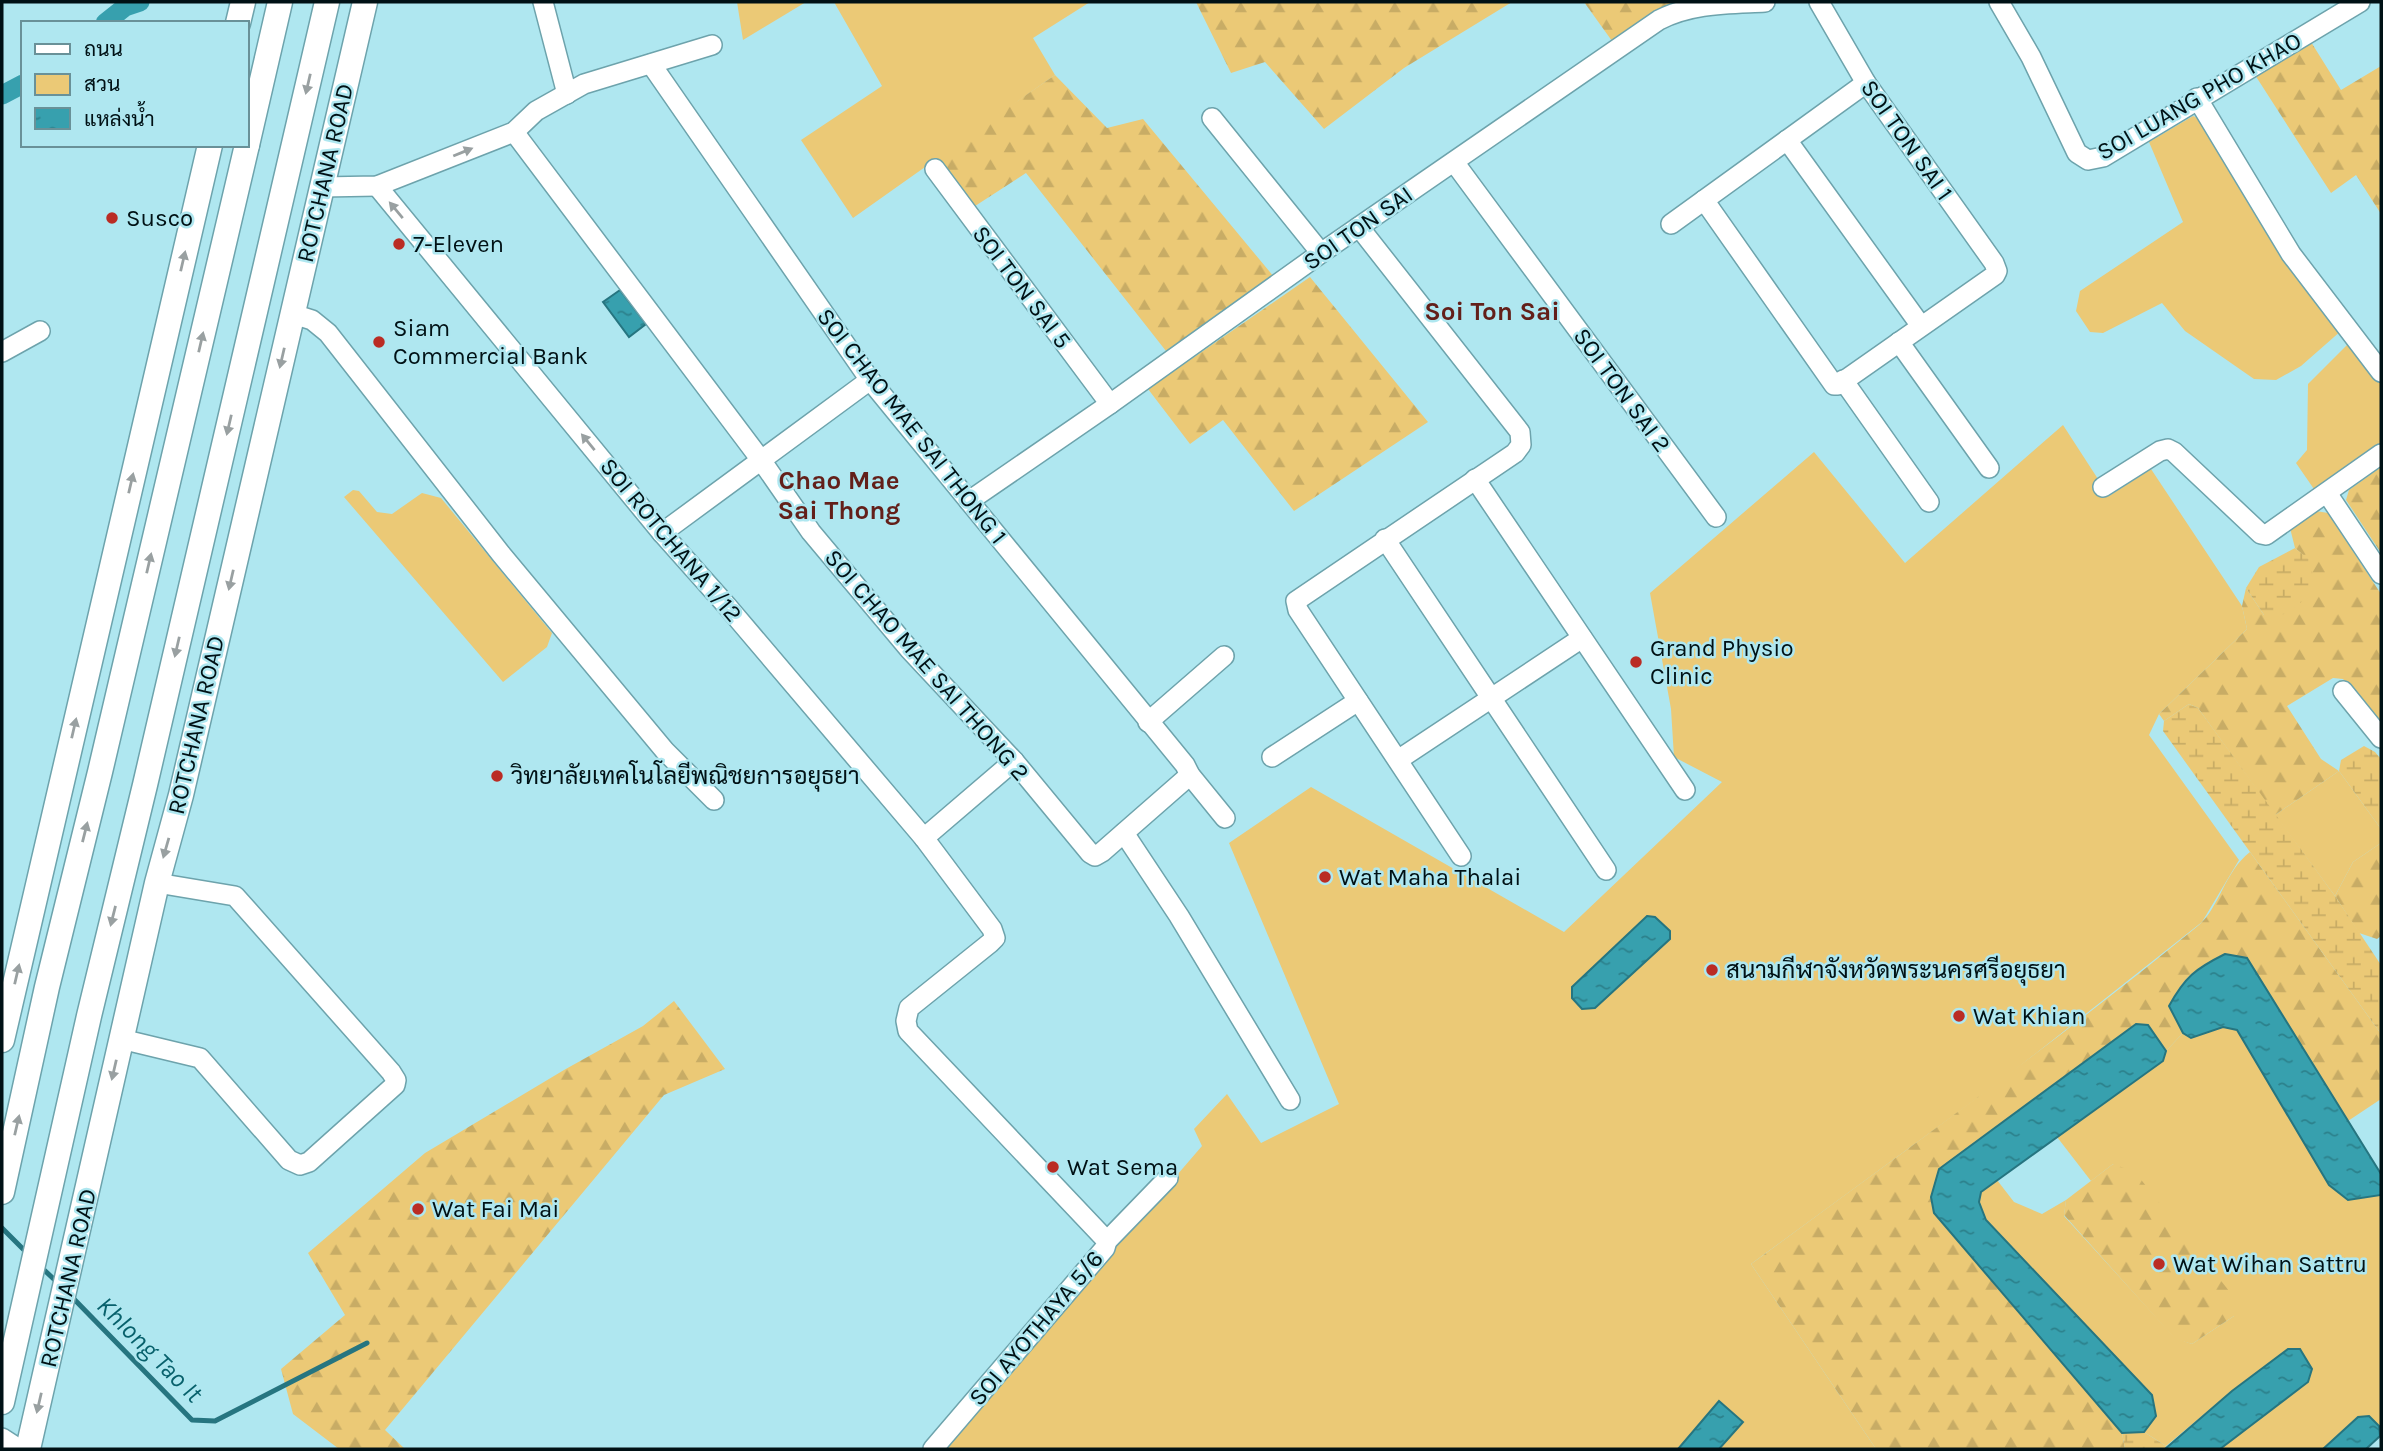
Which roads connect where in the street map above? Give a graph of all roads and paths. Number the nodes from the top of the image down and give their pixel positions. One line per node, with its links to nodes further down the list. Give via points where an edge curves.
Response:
1 (365, 2): 23 (main road, ROTCHANA ROAD)
2 (543, 2): 12 (street)
3 (1765, 2): 20 (street, SOI TON SAI, via 1700,6 1658,20)
4 (1819, 2): 11 (street, SOI TON SAI 1)
5 (1999, 2): 13 (street, SOI LUANG PHO KHAO, via 2077,153 2088,160 2103,156)
6 (2360, 2): 13 (street, SOI LUANG PHO KHAO)
7 (279, 4): 17 (main road)
8 (326, 10): 62 (main road, ROTCHANA ROAD, one-way to 62)
9 (712, 45): 10 (street)
10 (651, 64): 12 (street, via 584,84); 34 (street, SOI CHAO MAE SAI THONG 1)
11 (1866, 83): 16 (street); 29 (street, SOI TON SAI 1, via 1997,271)
12 (567, 94): 15 (street, via 536,111)
13 (2197, 98): 33 (street, via 2291,254)
14 (1212, 118): 27 (street)
15 (514, 132): 22 (street, one-way to 15); 38 (street, SOI CHAO MAE SAI THONG 2)
16 (1787, 140): 24 (street); 29 (street)
17 (248, 141)
18 (210, 147): 59 (main road, one-way to 18)
19 (247, 147): 60 (main road, one-way to 19)
20 (1454, 162): 26 (street, SOI TON SAI); 45 (street, SOI TON SAI 2)
21 (935, 169): 36 (street, SOI TON SAI 5)
22 (377, 186): 23 (street); 46 (street, SOI ROTCHANA 1/12, one-way to 22)
23 (322, 187): 28 (main road, ROTCHANA ROAD)
24 (1704, 200): 25 (street); 35 (street, via 1831,383 1838,385)
25 (1671, 224)
26 (1359, 227): 27 (street, SOI TON SAI); 40 (street, via 1520,432 1521,445 1514,453)
27 (1321, 253): 36 (street, SOI TON SAI)
28 (293, 314): 64 (main road, ROTCHANA ROAD, one-way to 64); 65 (street, via 328,332 527,585 665,751)
29 (1921, 326): 31 (street)
30 (40, 331): 32 (street)
31 (1899, 342): 35 (street); 39 (street)
32 (2, 352)
33 (2381, 372)
34 (870, 380): 38 (street); 43 (street, SOI CHAO MAE SAI THONG 1)
35 (1843, 380): 44 (street)
36 (1110, 404): 43 (street, SOI TON SAI)
37 (2381, 454): 42 (street)
38 (761, 460): 46 (street); 57 (street, SOI CHAO MAE SAI THONG 2, via 845,573)
39 (1989, 468)
40 (1475, 479): 47 (street); 49 (street)
41 (2103, 487): 42 (street, via 2168,449 2266,535)
42 (2327, 493): 48 (street)
43 (969, 501): 54 (street, SOI CHAO MAE SAI THONG 1)
44 (1929, 502)
45 (1716, 517)
46 (662, 533): 68 (street, SOI ROTCHANA 1/12)
47 (1385, 539): 52 (street); 53 (street, via 1296,601)
48 (2381, 574)
49 (1582, 638): 52 (street); 63 (street)
50 (1224, 656): 54 (street)
51 (2343, 691): 55 (street)
52 (1491, 698): 58 (street); 70 (street)
53 (1359, 701): 56 (street); 58 (street)
54 (1148, 722): 61 (street, SOI CHAO MAE SAI THONG 1)
55 (2381, 738)
56 (1272, 757)
57 (1014, 761): 67 (street, SOI CHAO MAE SAI THONG 2, via 1090,853 1096,856); 68 (street)
58 (1398, 761): 69 (street)
59 (66, 762): 60 (main road); 74 (main road, one-way to 59)
60 (100, 772): 77 (main road, one-way to 60)
61 (1190, 775): 66 (street, SOI CHAO MAE SAI THONG 1); 67 (street)
62 (145, 785): 64 (main road); 79 (main road, ROTCHANA ROAD, one-way to 79)
63 (1685, 790)
64 (181, 795): 71 (main road, ROTCHANA ROAD, one-way to 71)
65 (715, 800)
66 (1225, 818)
67 (1124, 833): 75 (street)
68 (925, 838): 72 (street, SOI ROTCHANA 1/12)
69 (1461, 856)
70 (1606, 870)
71 (157, 883): 73 (main road, ROTCHANA ROAD); 73 (street, via 235,896 391,1072 395,1085 309,1162 300,1165 289,1160 201,1058)
72 (995, 938): 78 (street, SOI AYOTHAYA 5/6, via 909,1007 908,1031)
73 (121, 1039): 82 (main road, ROTCHANA ROAD, one-way to 82)
74 (2, 1040)
75 (1290, 1100)
76 (1168, 1178): 78 (street)
77 (2, 1192)
78 (1107, 1241): 83 (street, SOI AYOTHAYA 5/6)
79 (2, 1402)
80 (2, 1438): 81 (street)
81 (19, 1449)
82 (28, 1449)
83 (933, 1449)

